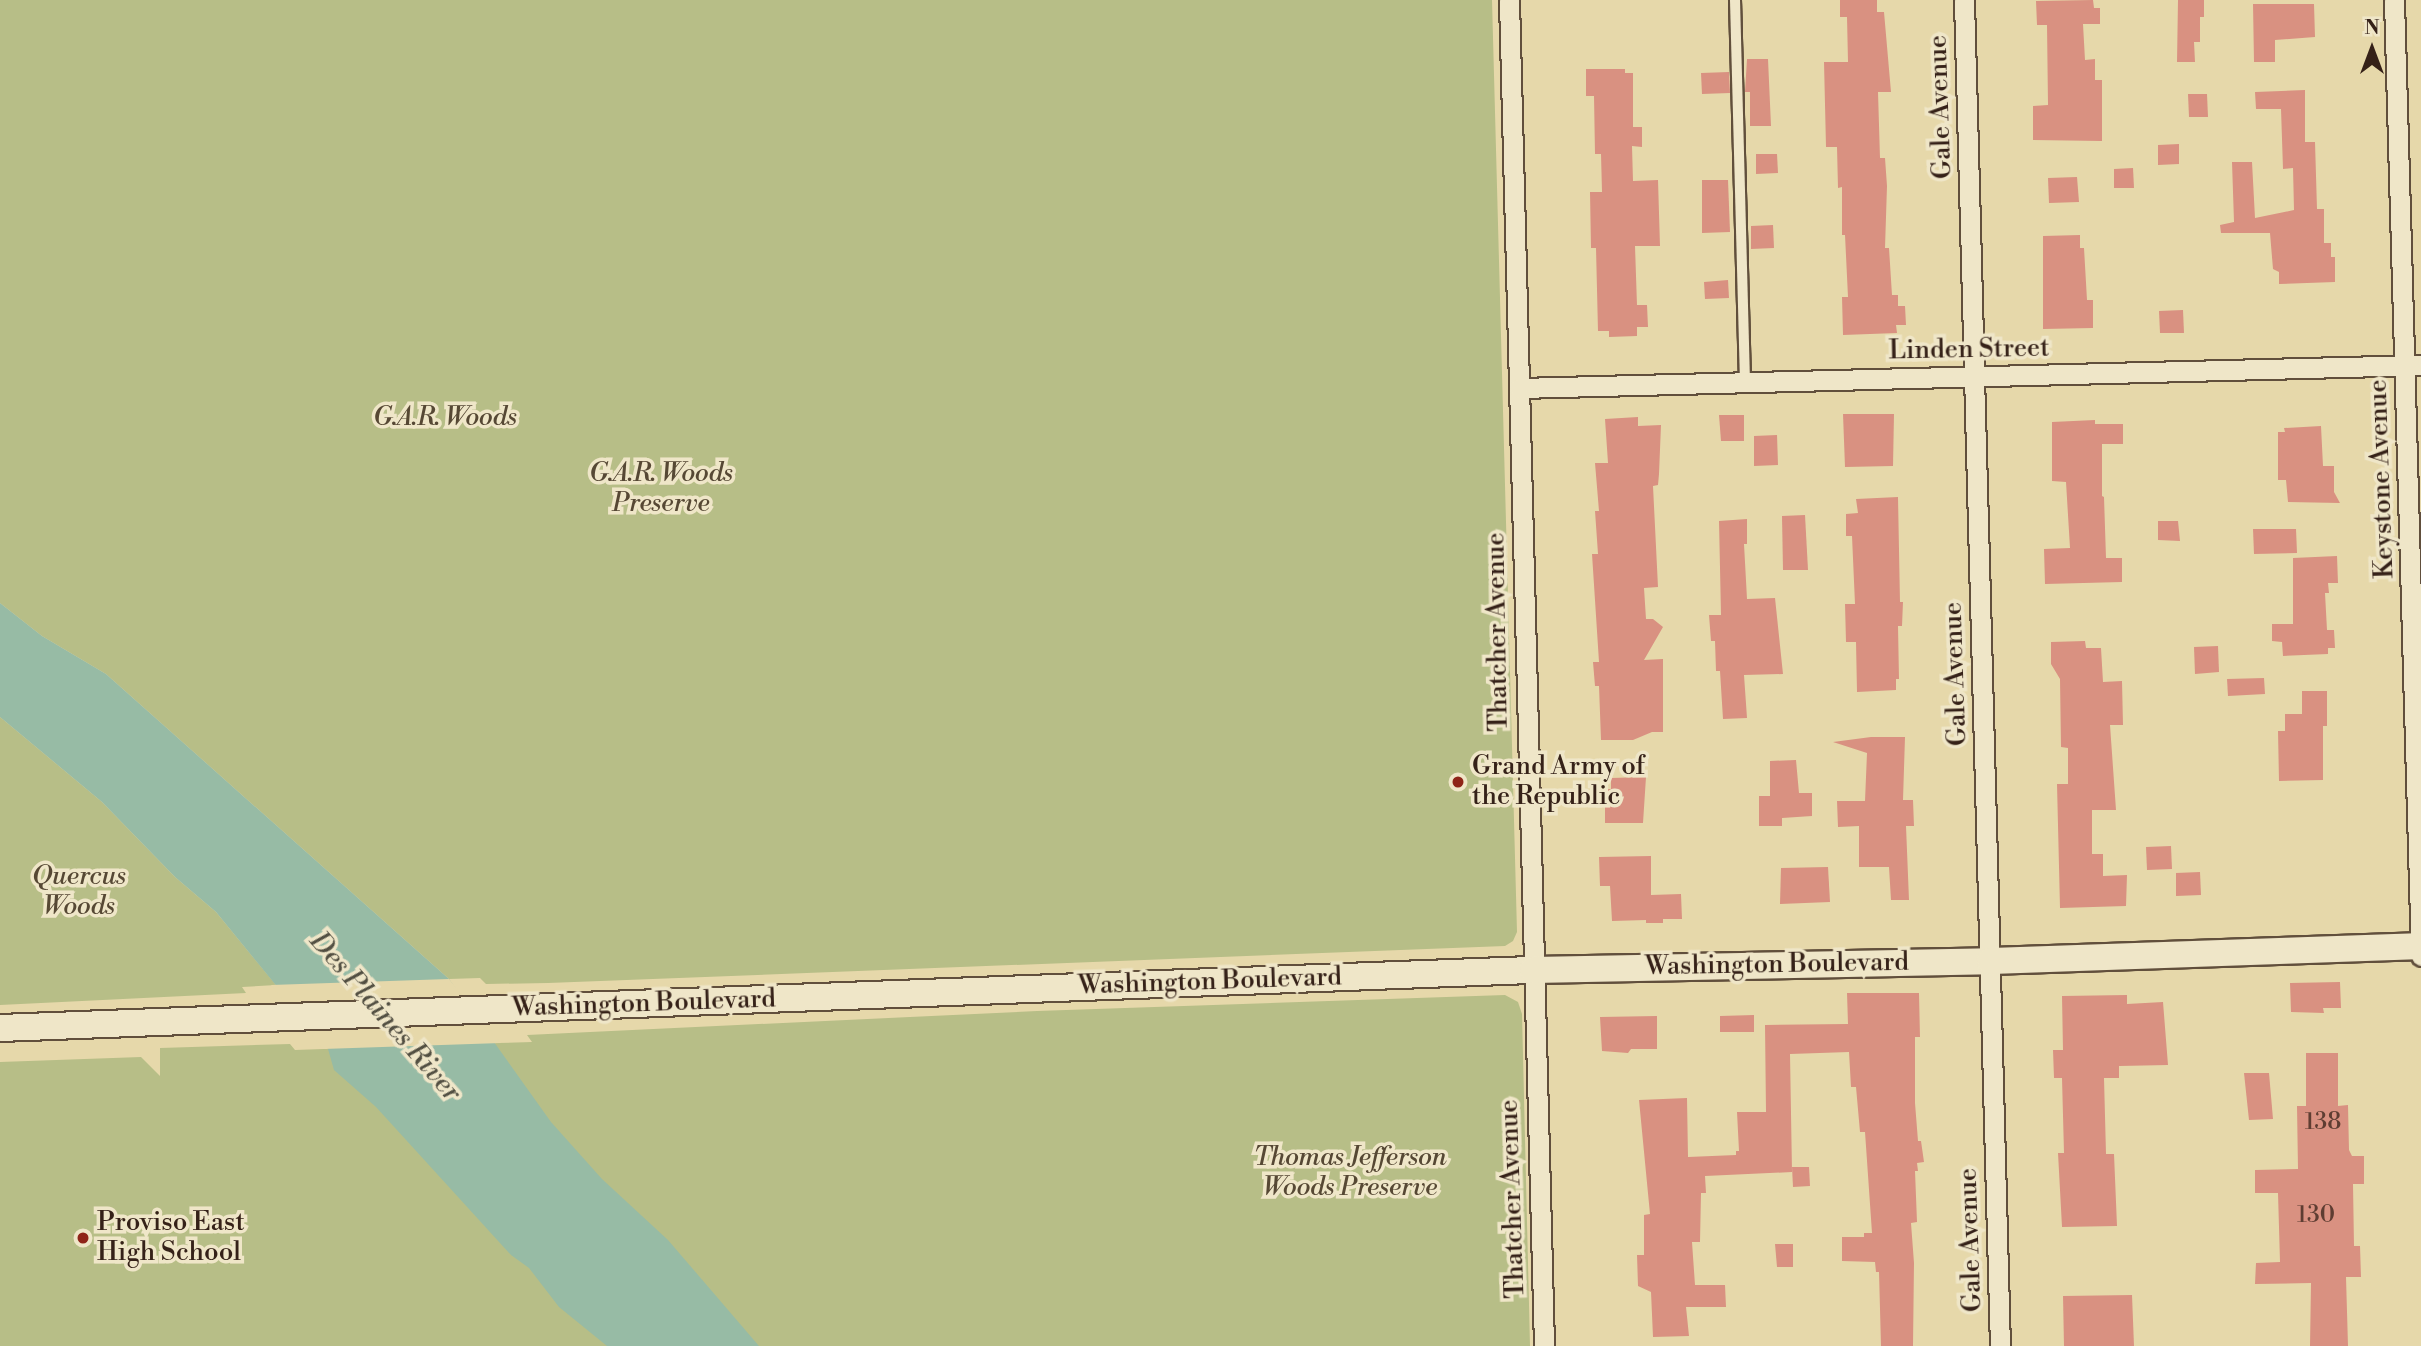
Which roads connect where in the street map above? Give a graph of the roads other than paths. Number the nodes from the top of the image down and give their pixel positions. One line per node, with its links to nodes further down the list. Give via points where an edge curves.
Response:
1 (1508, 0): 8 (street, Thatcher Avenue)
2 (1735, 0): 7 (lane)
3 (1964, 0): 6 (street, Gale Avenue)
4 (2394, 0): 5 (street, Keystone Avenue)
5 (2413, 365): 6 (street, Linden Street); 9 (street, Keystone Avenue)
6 (1974, 376): 7 (street, Linden Street); 11 (street, Gale Avenue)
7 (1745, 382): 8 (street, Linden Street)
8 (1519, 388): 12 (street, Thatcher Avenue)
9 (2421, 946): 10 (street, Keystone Avenue); 11 (street, Washington Boulevard)
10 (2421, 957)
11 (1990, 961): 12 (street, Washington Boulevard); 15 (street, Gale Avenue)
12 (1533, 971): 13 (street, Washington Boulevard); 14 (street, Thatcher Avenue)
13 (0, 1028)
14 (1544, 1346)
15 (2000, 1346)

